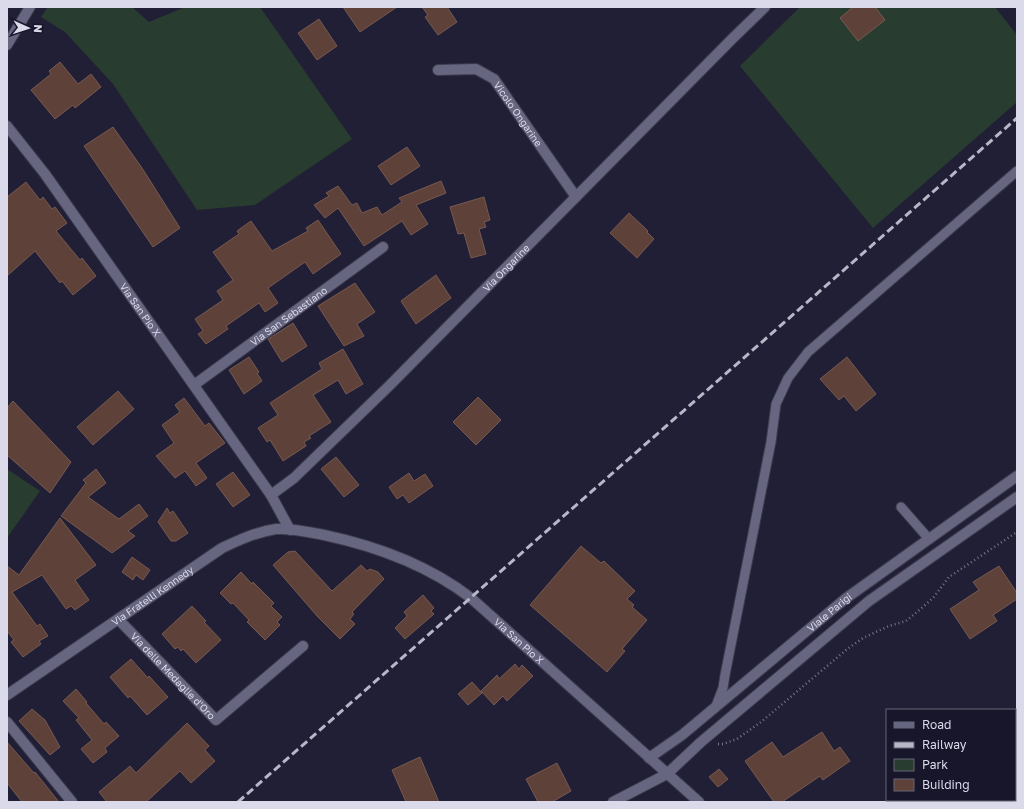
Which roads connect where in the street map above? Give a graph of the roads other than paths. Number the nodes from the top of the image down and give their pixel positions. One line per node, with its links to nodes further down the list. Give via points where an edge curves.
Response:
1 (30, 7): 3 (street)
2 (765, 7): 7 (street, Via Ongarine)
3 (7, 45)
4 (438, 70): 7 (street, Vicolo Ongarine, via 476,69 494,79)
5 (7, 126): 9 (street, Via San Pio X, via 45,174)
6 (1017, 171): 20 (lane, via 808,352 788,378 776,404 771,442 723,688)
7 (576, 197): 11 (street, Via Ongarine, via 378,396 294,478)
8 (383, 247): 9 (street, Via San Sebastiano)
9 (194, 385): 11 (street, Via San Pio X)
10 (1017, 476): 16 (street, Viale Parigi)
11 (271, 495): 14 (street)
12 (1017, 496): 23 (street, Viale Parigi, via 869,601 701,742)
13 (901, 507): 16 (lane)
14 (290, 530): 15 (street, Via Fratelli Kennedy); 17 (street, Via Fratelli Kennedy, via 260,532 222,548)
15 (309, 532): 22 (street, Via San Pio X, via 357,543 400,557 452,584)
16 (929, 539): 20 (street, Viale Parigi, via 845,599)
17 (118, 619): 18 (street, Via delle Medaglie d'Oro, via 216,720); 19 (street, Via Fratelli Kennedy)
18 (303, 646)
19 (7, 695)
20 (716, 706): 22 (street, Viale Parigi, via 682,735)
21 (7, 722): 24 (street)
22 (649, 758): 23 (street, Via San Pio X)
23 (667, 774): 25 (street, Viale Parigi); 26 (street, Via San Pio X)
24 (72, 802)
25 (613, 802)
26 (699, 802)

